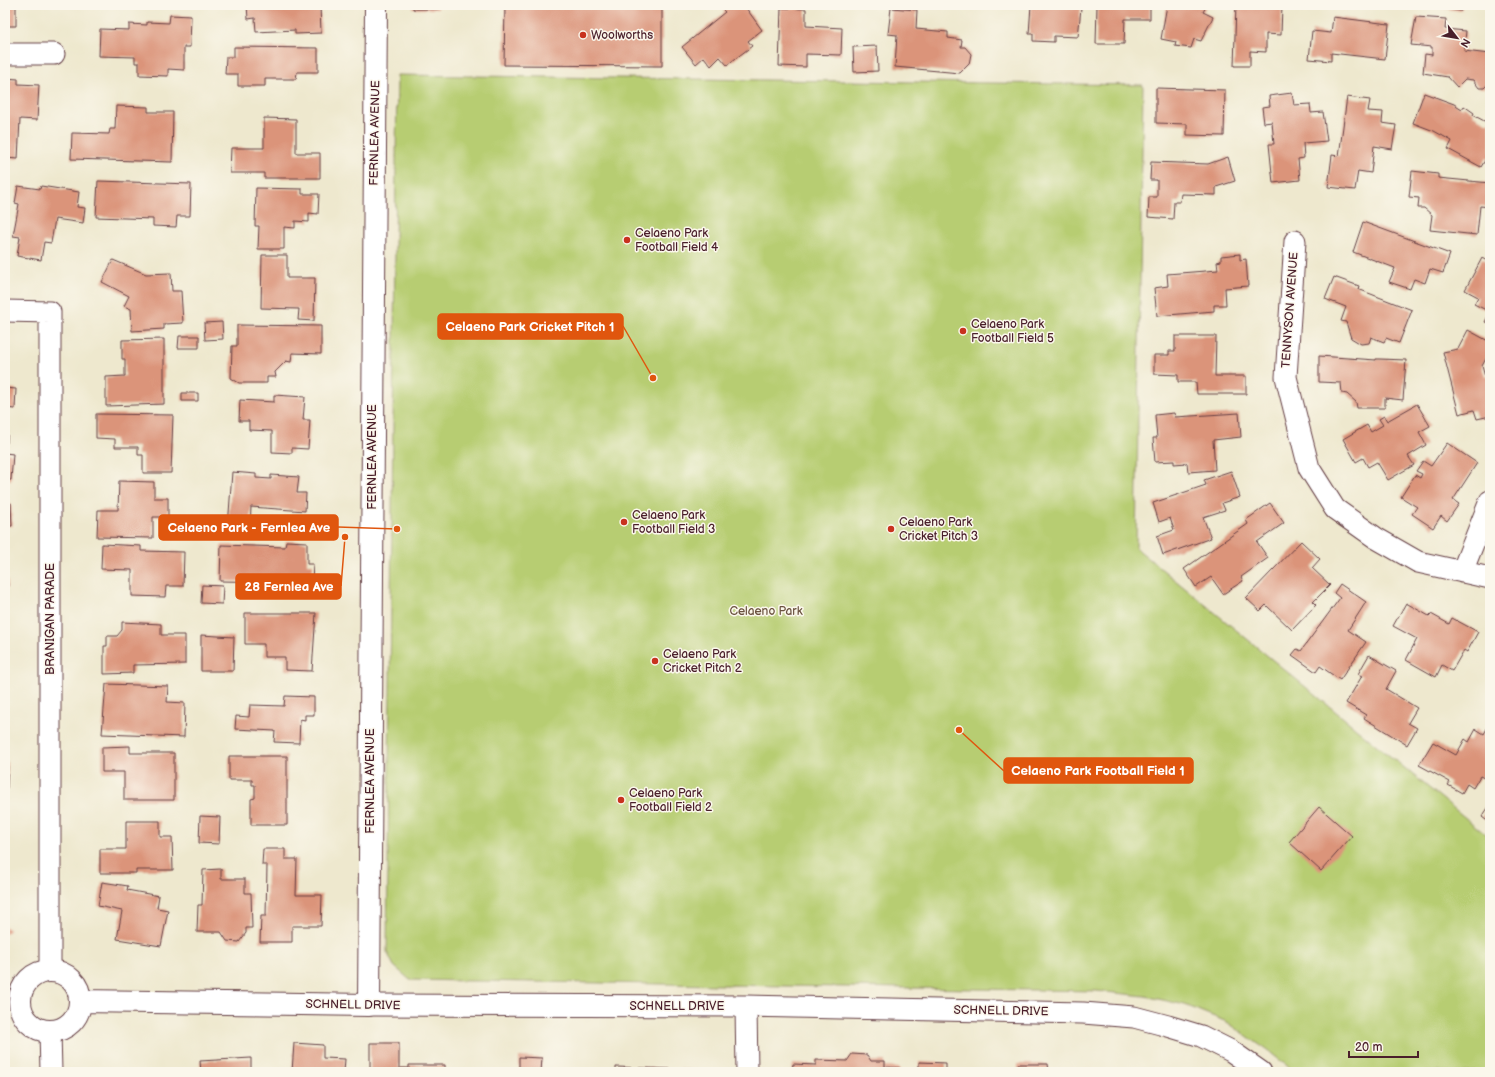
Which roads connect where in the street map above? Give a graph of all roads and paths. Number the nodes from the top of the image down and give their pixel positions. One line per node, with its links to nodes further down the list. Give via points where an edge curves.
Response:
1 (376, 5): 12 (street, FERNLEA AVENUE)
2 (5, 54): 3 (street)
3 (54, 54)
4 (1295, 241): 7 (street, TENNYSON AVENUE, via 1286,377 1309,468 1335,509 1370,534 1418,562)
5 (5, 311): 9 (street, BRANIGAN PARADE, via 50,312)
6 (1490, 500): 7 (street)
7 (1462, 572): 8 (street, TENNYSON AVENUE)
8 (1490, 578)
9 (50, 970): 10 (street, via 33,976); 11 (street, via 68,976 75,983)
10 (12, 999): 14 (street, via 32,1025)
11 (80, 1001): 12 (street, SCHNELL DRIVE); 14 (street, via 79,1010 68,1025)
12 (369, 1005): 13 (street, SCHNELL DRIVE)
13 (746, 1006): 16 (street); 17 (street, SCHNELL DRIVE, via 1083,1013 1134,1017 1201,1036 1231,1051)
14 (50, 1031): 15 (street)
15 (51, 1072)
16 (747, 1072)
17 (1260, 1072)

